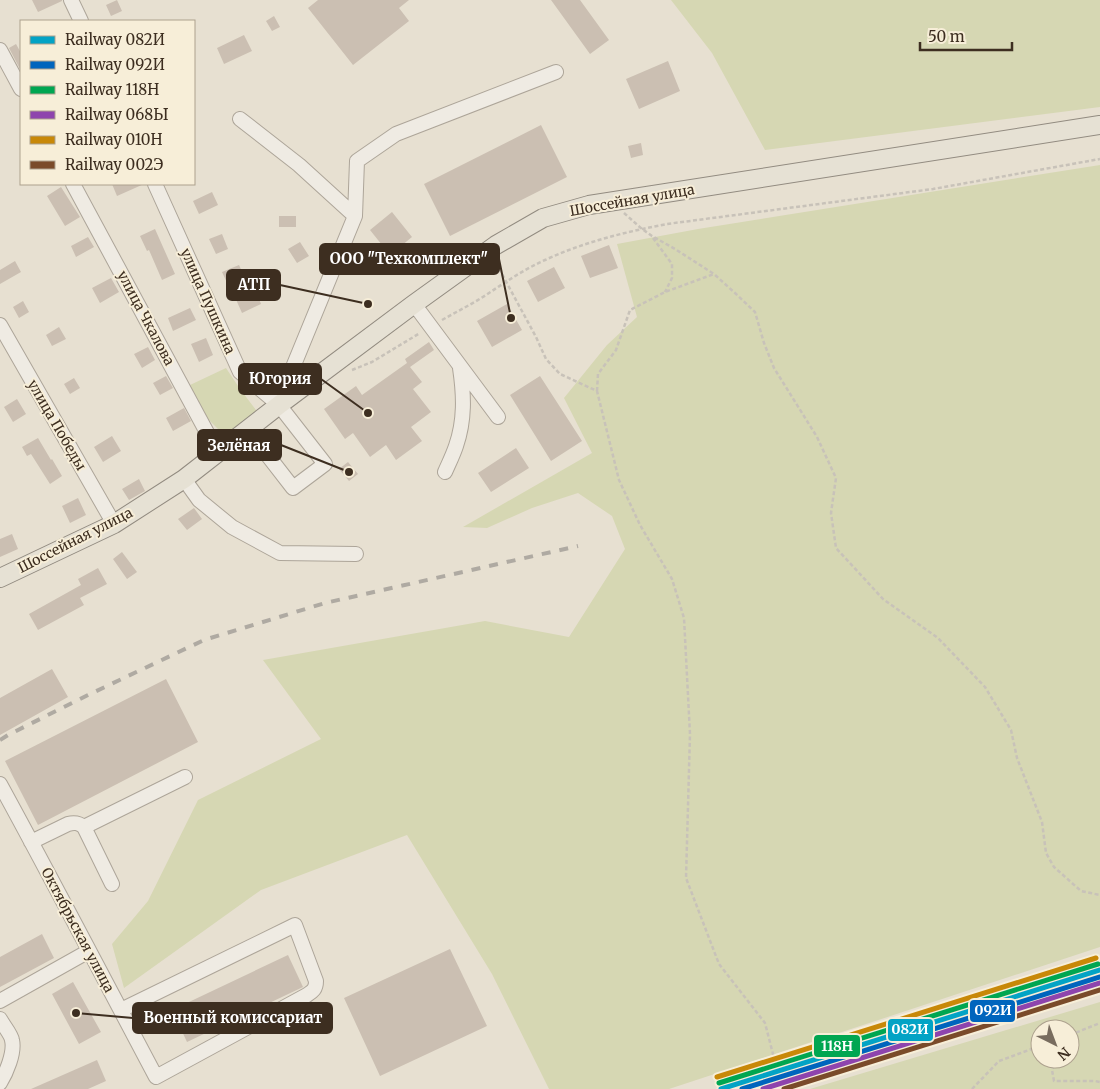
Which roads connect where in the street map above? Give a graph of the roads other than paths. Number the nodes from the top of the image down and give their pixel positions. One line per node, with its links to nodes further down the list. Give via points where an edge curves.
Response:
1 (71, 0): 2 (street)
2 (81, 20)
3 (0, 50): 5 (street)
4 (556, 72): 10 (street, via 396,134 356,161)
5 (20, 87)
6 (240, 119): 10 (street, via 299,164)
7 (1100, 125): 11 (main road, Шоссейная улица, via 589,205 543,218 489,250)
8 (74, 185): 17 (street, улица Чкалова)
9 (155, 185): 14 (street, улица Пушкина, via 240,372)
10 (355, 216): 14 (street)
11 (414, 304): 13 (street); 14 (main road, Шоссейная улица)
12 (0, 325): 20 (street, улица Победы)
13 (460, 367): 15 (street); 18 (street, via 464,394 462,421 456,447)
14 (279, 405): 16 (main road, Шоссейная улица); 16 (street, улица Пушкина, via 325,464 293,488)
15 (498, 418)
16 (248, 430): 17 (main road, Шоссейная улица)
17 (218, 453): 19 (main road, Шоссейная улица)
18 (445, 472)
19 (184, 479): 20 (main road, Шоссейная улица); 21 (street, via 199,500 232,527 280,554)
20 (114, 524): 22 (main road, Шоссейная улица)
21 (356, 554)
22 (0, 578)
23 (185, 777): 25 (street)
24 (0, 784): 26 (street, Октябрьская улица)
25 (84, 827): 26 (street, via 68,824); 27 (street)
26 (32, 842): 28 (street, Октябрьская улица)
27 (112, 884)
28 (89, 952): 29 (street); 30 (street, Октябрьская улица)
29 (0, 1002)
30 (121, 1010): 30 (street, Октябрьская улица, via 156,1077 313,992 316,981 295,925)
31 (0, 1019): 32 (street, via 12,1040 11,1055)
32 (0, 1083)

